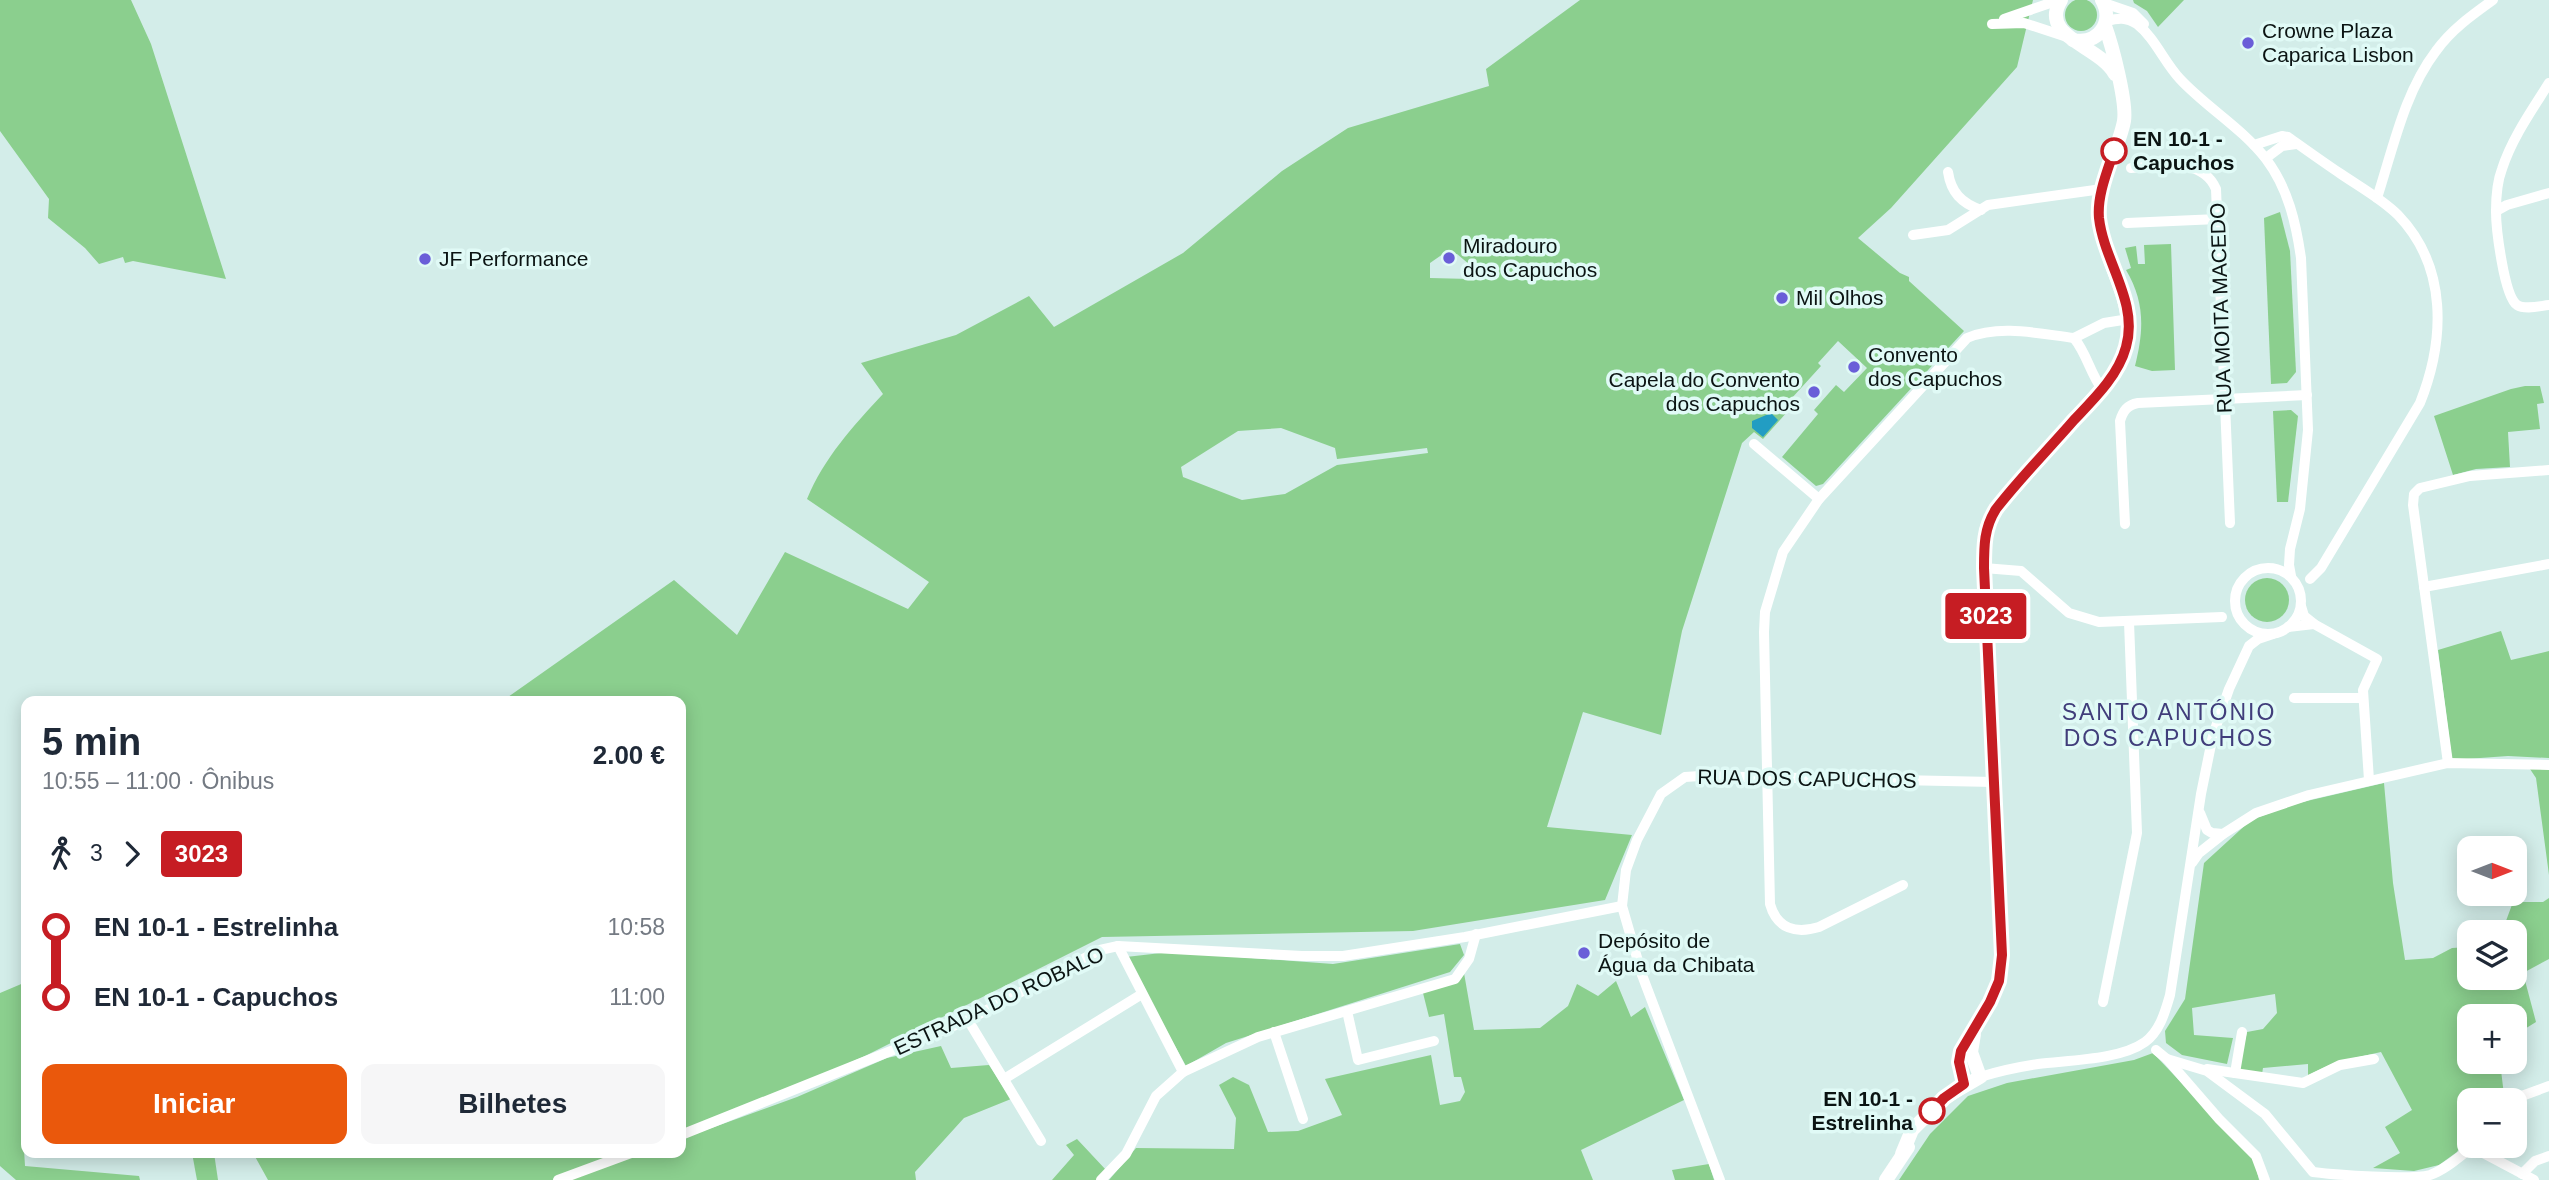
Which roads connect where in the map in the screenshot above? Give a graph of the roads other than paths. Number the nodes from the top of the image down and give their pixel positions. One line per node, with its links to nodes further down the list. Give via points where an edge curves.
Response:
1 (2060, 0): 6 (main road, via 2056,20); 6 (street, via 1992,24 2024,23)
2 (2493, 0): 16 (street, via 2462,22 2417,81)
3 (2103, 2): 4 (main road); 5 (street, via 2137,16)
4 (2106, 23): 5 (street, via 2125,18); 6 (main road, via 2091,39); 7 (main road)
5 (2148, 37): 10 (street, via 2179,78)
6 (2070, 39): 7 (main road, via 2101,57)
7 (2117, 76): 14 (main road, via 2124,118)
8 (2549, 83): 18 (street, via 2503,166)
9 (2296, 144): 10 (street, via 2282,136); 11 (street, via 2283,146); 16 (street)
10 (2254, 145): 11 (street)
11 (2266, 158): 26 (street, via 2288,199 2298,231)
12 (2131, 168): 19 (street, RUA MOITA MACEDO, via 2192,166 2208,174 2216,188)
13 (1948, 172): 17 (street, via 1960,199)
14 (2102, 189): 17 (street, via 1988,205); 23 (main road, via 2099,218)
15 (2549, 193): 18 (street)
16 (2377, 198): 38 (street, via 2406,225 2428,260 2438,303 2436,348 2420,403)
17 (1981, 210): 21 (street, via 1948,230)
18 (2496, 211): 22 (street, via 2515,303 2520,307)
19 (2218, 219): 20 (street); 27 (street, RUA MOITA MACEDO)
20 (2127, 223)
21 (1913, 235)
22 (2549, 305)
23 (2129, 319): 24 (street, via 2104,323); 25 (main road, via 2123,358)
24 (2074, 338): 25 (street); 30 (street, via 2006,331 1967,338)
25 (2102, 389): 35 (main road, via 1996,509 1987,527)
26 (2307, 395): 27 (street); 33 (street, via 2305,468)
27 (2225, 399): 31 (street, RUA MOITA MACEDO); 32 (street, via 2133,404 2123,412)
28 (1754, 444): 30 (street)
29 (2549, 470): 39 (street, via 2470,476 2420,488 2414,500)
30 (1819, 499): 53 (street, via 1783,552 1765,612)
31 (2231, 523)
32 (2124, 524)
33 (2290, 550): 36 (street); 37 (street)
34 (2549, 564): 39 (street)
35 (1984, 568): 43 (street, via 2021,571 2069,613 2084,619); 55 (main road)
36 (2274, 568): 37 (street); 40 (street, via 2253,571 2244,578)
37 (2292, 577): 38 (street); 41 (street)
38 (2310, 579): 41 (street)
39 (2424, 587): 51 (street)
40 (2235, 601): 42 (street); 44 (street)
41 (2302, 603): 45 (street, via 2304,616); 46 (street)
42 (2222, 617): 43 (street); 44 (street)
43 (2129, 622): 67 (street, via 2137,833)
44 (2243, 622): 47 (street, via 2255,631); 48 (street)
45 (2314, 624): 46 (street); 50 (street, via 2377,659)
46 (2288, 627): 47 (street)
47 (2273, 634): 48 (street)
48 (2249, 646): 56 (street, via 2219,715)
49 (2294, 698): 50 (street)
50 (2363, 698): 54 (street)
51 (2448, 763): 52 (street); 54 (street)
52 (2549, 765)
53 (1767, 777): 55 (street, RUA DOS CAPUCHOS); 62 (street, via 1770,904 1778,922 1797,931 1819,927); 63 (street, RUA DOS CAPUCHOS, via 1685,777 1661,794 1626,870)
54 (2369, 780): 58 (street, via 2264,809)
55 (1994, 782): 70 (main road, via 2002,955 1999,981)
56 (2199, 807): 57 (street); 59 (street)
57 (2207, 830): 58 (street); 59 (street)
58 (2223, 834): 60 (street)
59 (2194, 836): 60 (street); 61 (street)
60 (2207, 847): 61 (street)
61 (2190, 867): 71 (street, via 2170,995)
62 (1903, 885)
63 (1622, 906): 64 (street, ESTRADA DO ROBALO); 98 (street, via 1642,975)
64 (1476, 934): 65 (street, ESTRADA DO ROBALO, via 1343,956); 68 (street, via 1469,958 1455,979)
65 (1118, 946): 66 (street); 69 (street, ESTRADA DO ROBALO, via 1100,950)
66 (1142, 994): 80 (street); 83 (street)
67 (2102, 1002)
68 (1347, 1011): 72 (street); 74 (street, via 1358,1060)
69 (968, 1020): 83 (street); 88 (street, ESTRADA DO ROBALO)
70 (1975, 1029): 82 (main road, via 1971,1052); 84 (main road, via 1961,1051)
71 (2155, 1031): 75 (street); 76 (street)
72 (1274, 1032): 80 (street); 87 (street)
73 (2242, 1032): 81 (street)
74 (1434, 1041)
75 (2142, 1043): 76 (street); 82 (street, via 2109,1055 2016,1067)
76 (2157, 1049): 77 (street)
77 (2168, 1059): 79 (street); 100 (street, via 2256,1156)
78 (2374, 1059): 81 (street, via 2340,1065 2303,1083)
79 (2201, 1068): 81 (street); 95 (street, via 2264,1114 2313,1171)
80 (1183, 1072): 97 (street, via 1156,1096 1126,1154)
81 (2235, 1073)
82 (1980, 1077): 84 (main road)
83 (1004, 1079): 89 (street)
84 (1964, 1084): 99 (main road, via 1927,1116)
85 (2549, 1086): 86 (street)
86 (2527, 1094)
87 (1303, 1119)
88 (686, 1133)
89 (1041, 1141)
90 (2549, 1156): 94 (street, via 2535,1161)
91 (2457, 1157): 95 (street, via 2430,1175)
92 (617, 1158): 96 (street)
93 (2492, 1158): 94 (street)
94 (2522, 1174): 101 (street)
95 (2356, 1177)
96 (558, 1180)
97 (1101, 1180)
98 (1720, 1180)
99 (1886, 1180)
100 (2265, 1180)
101 (2535, 1180)

